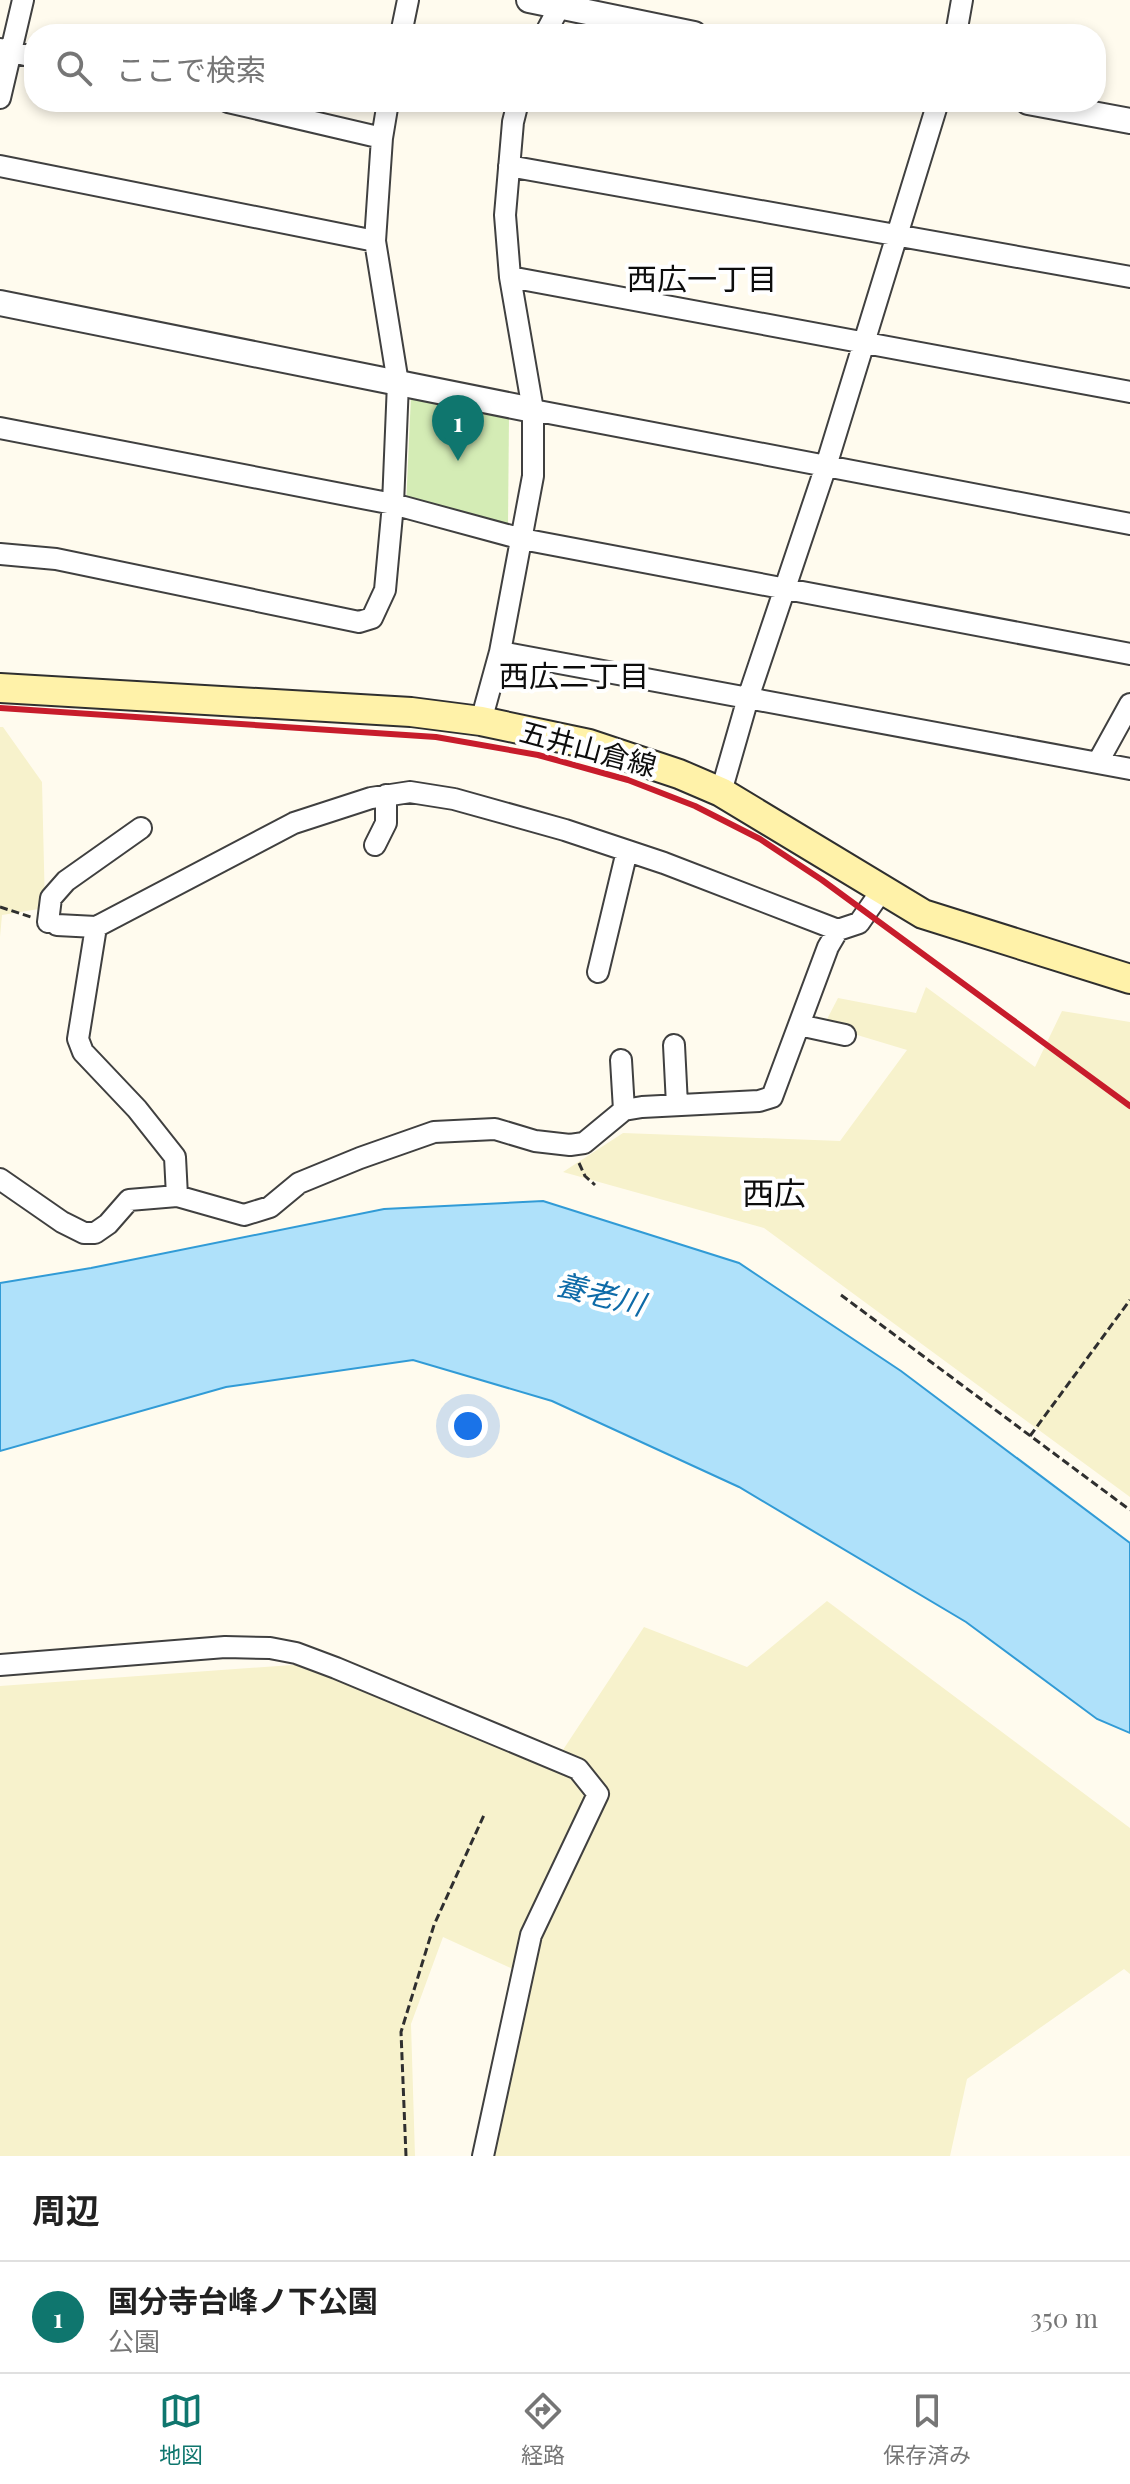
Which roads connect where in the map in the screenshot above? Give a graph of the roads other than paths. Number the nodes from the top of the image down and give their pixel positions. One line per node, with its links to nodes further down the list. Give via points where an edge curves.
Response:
1 (23, 0): 10 (street)
2 (408, 0): 6 (street)
3 (529, 0): 5 (street)
4 (962, 0): 9 (street)
5 (562, 3): 7 (street); 8 (street)
6 (403, 24)
7 (550, 24)
8 (651, 24)
9 (958, 24)
10 (5, 50): 11 (street)
11 (0, 98)
12 (271, 112): 18 (street)
13 (386, 112): 18 (street)
14 (516, 112): 20 (street)
15 (935, 112): 21 (street)
16 (1082, 112): 17 (street)
17 (1130, 121)
18 (382, 138): 22 (street)
19 (0, 166): 22 (street)
20 (509, 166): 21 (street); 23 (street, via 505,215)
21 (897, 235): 24 (street); 26 (street)
22 (375, 241): 27 (street)
23 (510, 277): 26 (street); 29 (street)
24 (1130, 277)
25 (0, 303): 27 (street)
26 (864, 343): 28 (street); 31 (street)
27 (398, 383): 29 (street); 32 (street)
28 (1130, 392)
29 (533, 410): 31 (street); 34 (street, via 533,476)
30 (0, 428): 32 (street)
31 (826, 466): 33 (street); 36 (street)
32 (393, 504): 34 (street); 35 (street, via 385,590 372,618 359,622 56,559)
33 (1130, 524)
34 (522, 539): 36 (street); 37 (street)
35 (0, 554)
36 (786, 587): 38 (street); 40 (street)
37 (500, 652): 40 (street); 42 (street)
38 (1130, 654)
39 (0, 688): 42 (main road, 五井山倉線, via 411,712)
40 (748, 698): 43 (street); 45 (street)
41 (1130, 704): 43 (street)
42 (481, 721): 45 (main road, 五井山倉線, via 589,744)
43 (1098, 762): 44 (street)
44 (1130, 769)
45 (721, 792): 50 (main road, 五井山倉線)
46 (386, 795): 48 (street, via 386,823); 49 (street, via 410,792 454,799); 51 (street, via 294,823)
47 (141, 828): 51 (street, via 66,881 51,898 52,923)
48 (375, 845)
49 (627, 851): 52 (street); 53 (street)
50 (882, 890): 52 (street, via 859,923); 54 (main road, 五井山倉線, via 923,914)
51 (96, 927): 62 (street, via 78,1039 83,1052 175,1157)
52 (838, 930): 55 (street)
53 (598, 972)
54 (1130, 979)
55 (799, 1025): 56 (street); 59 (street, via 772,1097)
56 (845, 1035)
57 (674, 1045): 59 (street)
58 (621, 1060): 60 (street)
59 (677, 1105): 60 (street)
60 (624, 1110): 62 (street, via 584,1143 570,1145 495,1129 434,1132 299,1183 270,1207 244,1215)
61 (0, 1179): 62 (street, via 84,1233 108,1224 129,1200)
62 (177, 1196)
63 (0, 1665): 64 (street, via 270,1648 336,1668 578,1769 598,1794 531,1935)
64 (483, 2156)

